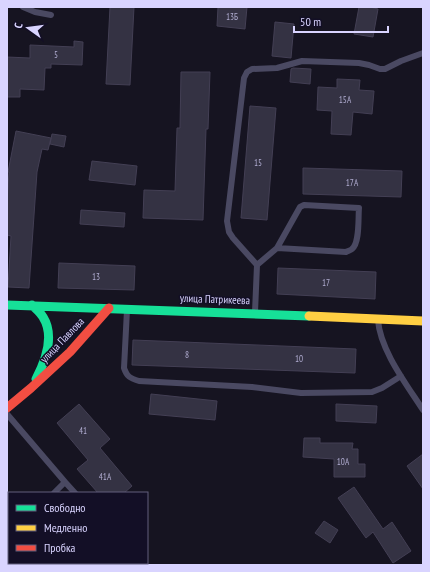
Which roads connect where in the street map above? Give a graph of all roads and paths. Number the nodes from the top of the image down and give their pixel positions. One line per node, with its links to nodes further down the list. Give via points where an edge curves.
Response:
1 (23, 7): 2 (lane)
2 (51, 14)
3 (423, 53): 5 (lane, via 386,69 359,63 302,61 247,72 244,78 227,221 233,238)
4 (277, 248): 4 (lane, via 300,207 304,205 359,208 357,239 352,250 346,252); 5 (lane)
5 (257, 265): 10 (lane)
6 (7, 305): 7 (street, улица Патрикеева)
7 (32, 306): 8 (street, улица Патрикеева); 14 (street, улица Павлова, via 44,319 48,339 44,362)
8 (109, 308): 9 (street, улица Патрикеева); 14 (street, улица Павлова, via 70,352)
9 (127, 308): 10 (street, улица Патрикеева); 13 (lane, via 124,368 126,374 139,381 252,387 301,393 372,392)
10 (255, 313): 11 (street, улица Патрикеева)
11 (378, 319): 12 (street, улица Патрикеева); 13 (lane, via 378,328 387,352)
12 (423, 320)
13 (400, 376): 16 (lane)
14 (31, 388): 15 (street, улица Павлова)
15 (7, 408)
16 (423, 410)
17 (7, 414): 18 (lane)
18 (65, 482): 19 (lane); 20 (lane)
19 (55, 492)
20 (74, 492)

